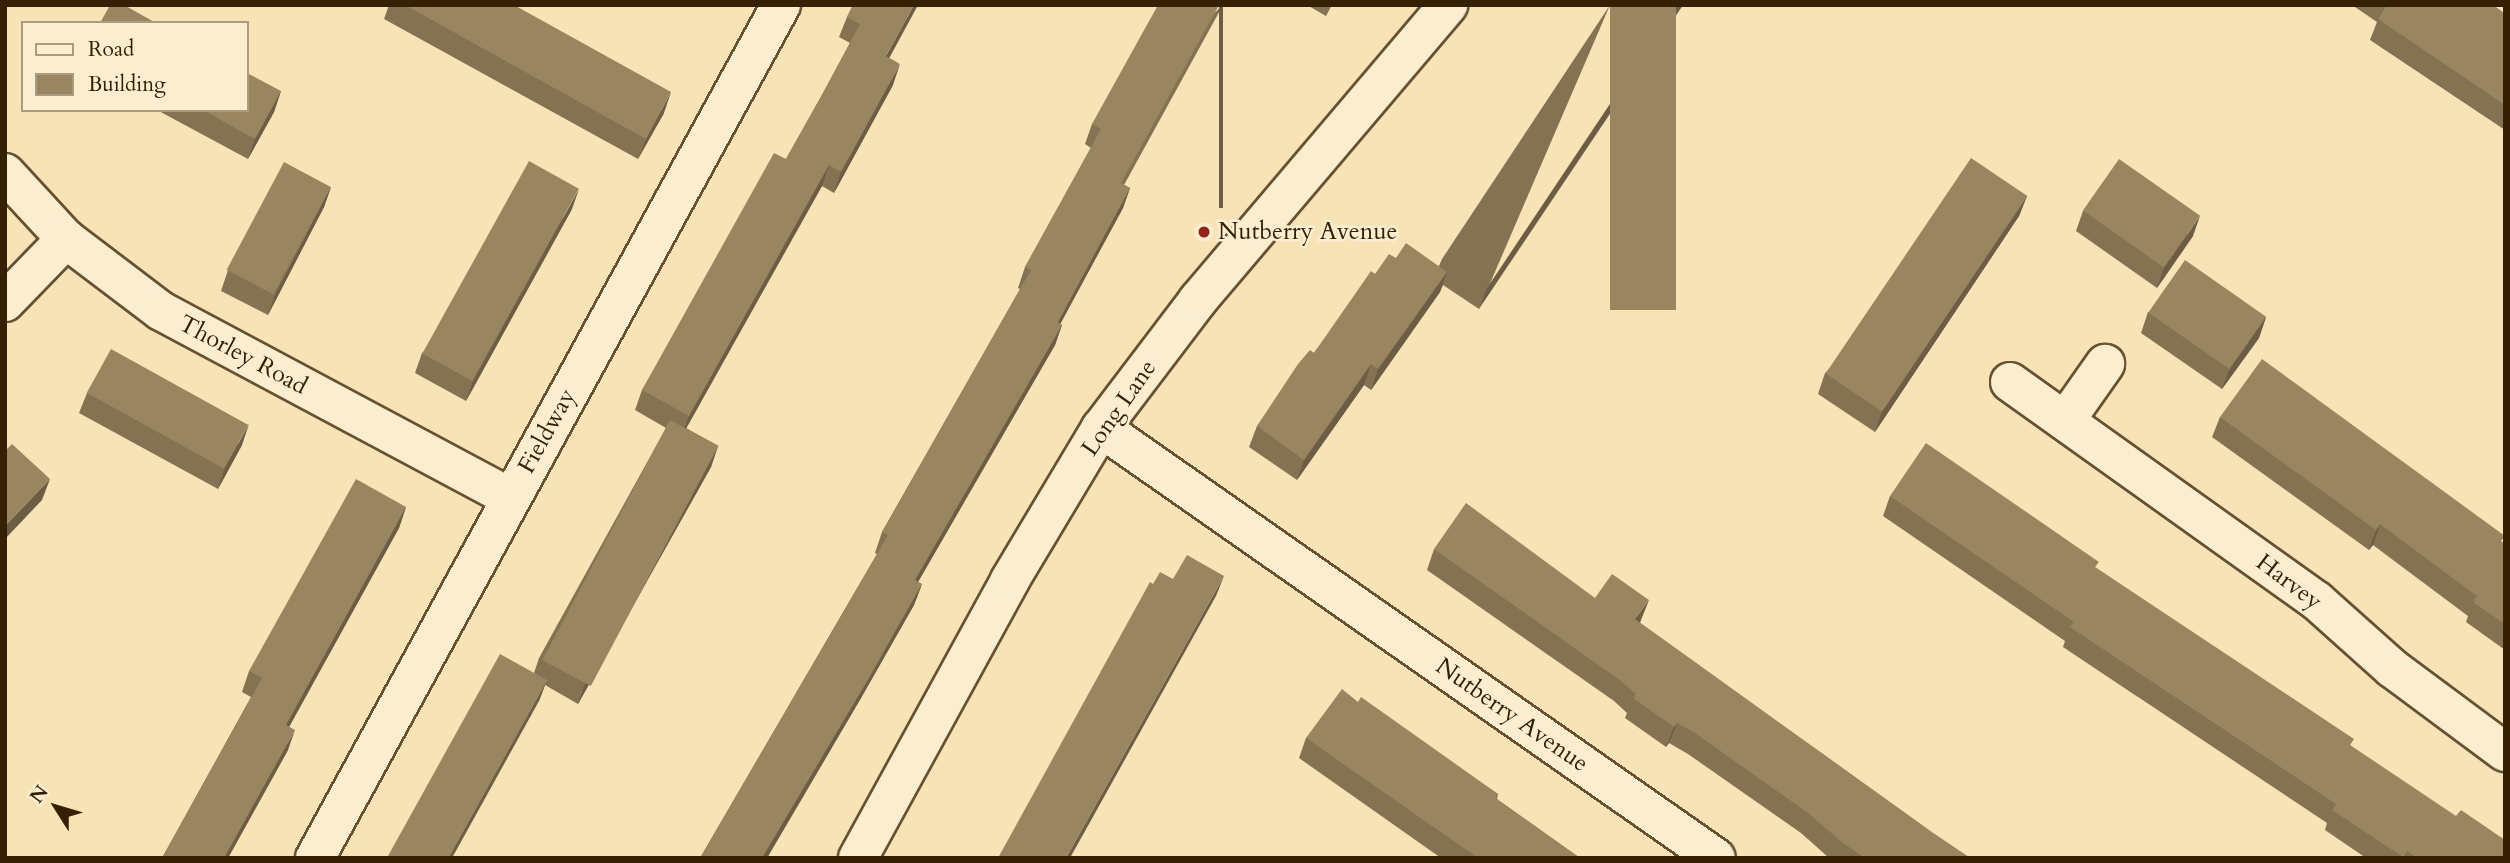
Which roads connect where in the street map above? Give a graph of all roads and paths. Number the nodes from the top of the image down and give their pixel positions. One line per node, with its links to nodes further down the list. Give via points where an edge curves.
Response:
1 (781, 5): 10 (street, Fieldway)
2 (1448, 5): 9 (street, Long Lane, via 1198,300)
3 (5, 173): 4 (street, Thorley Road)
4 (66, 239): 5 (street); 10 (street, Thorley Road, via 160,311)
5 (5, 302)
6 (2105, 365): 8 (street)
7 (2010, 382): 8 (street, Harvey)
8 (2066, 421): 11 (street, Harvey, via 2317,601 2392,668)
9 (1101, 428): 13 (street, Long Lane, via 1010,580); 14 (street, Nutberry Avenue)
10 (510, 497): 12 (street, Fieldway)
11 (2505, 752)
12 (315, 858)
13 (858, 858)
14 (1716, 858)

